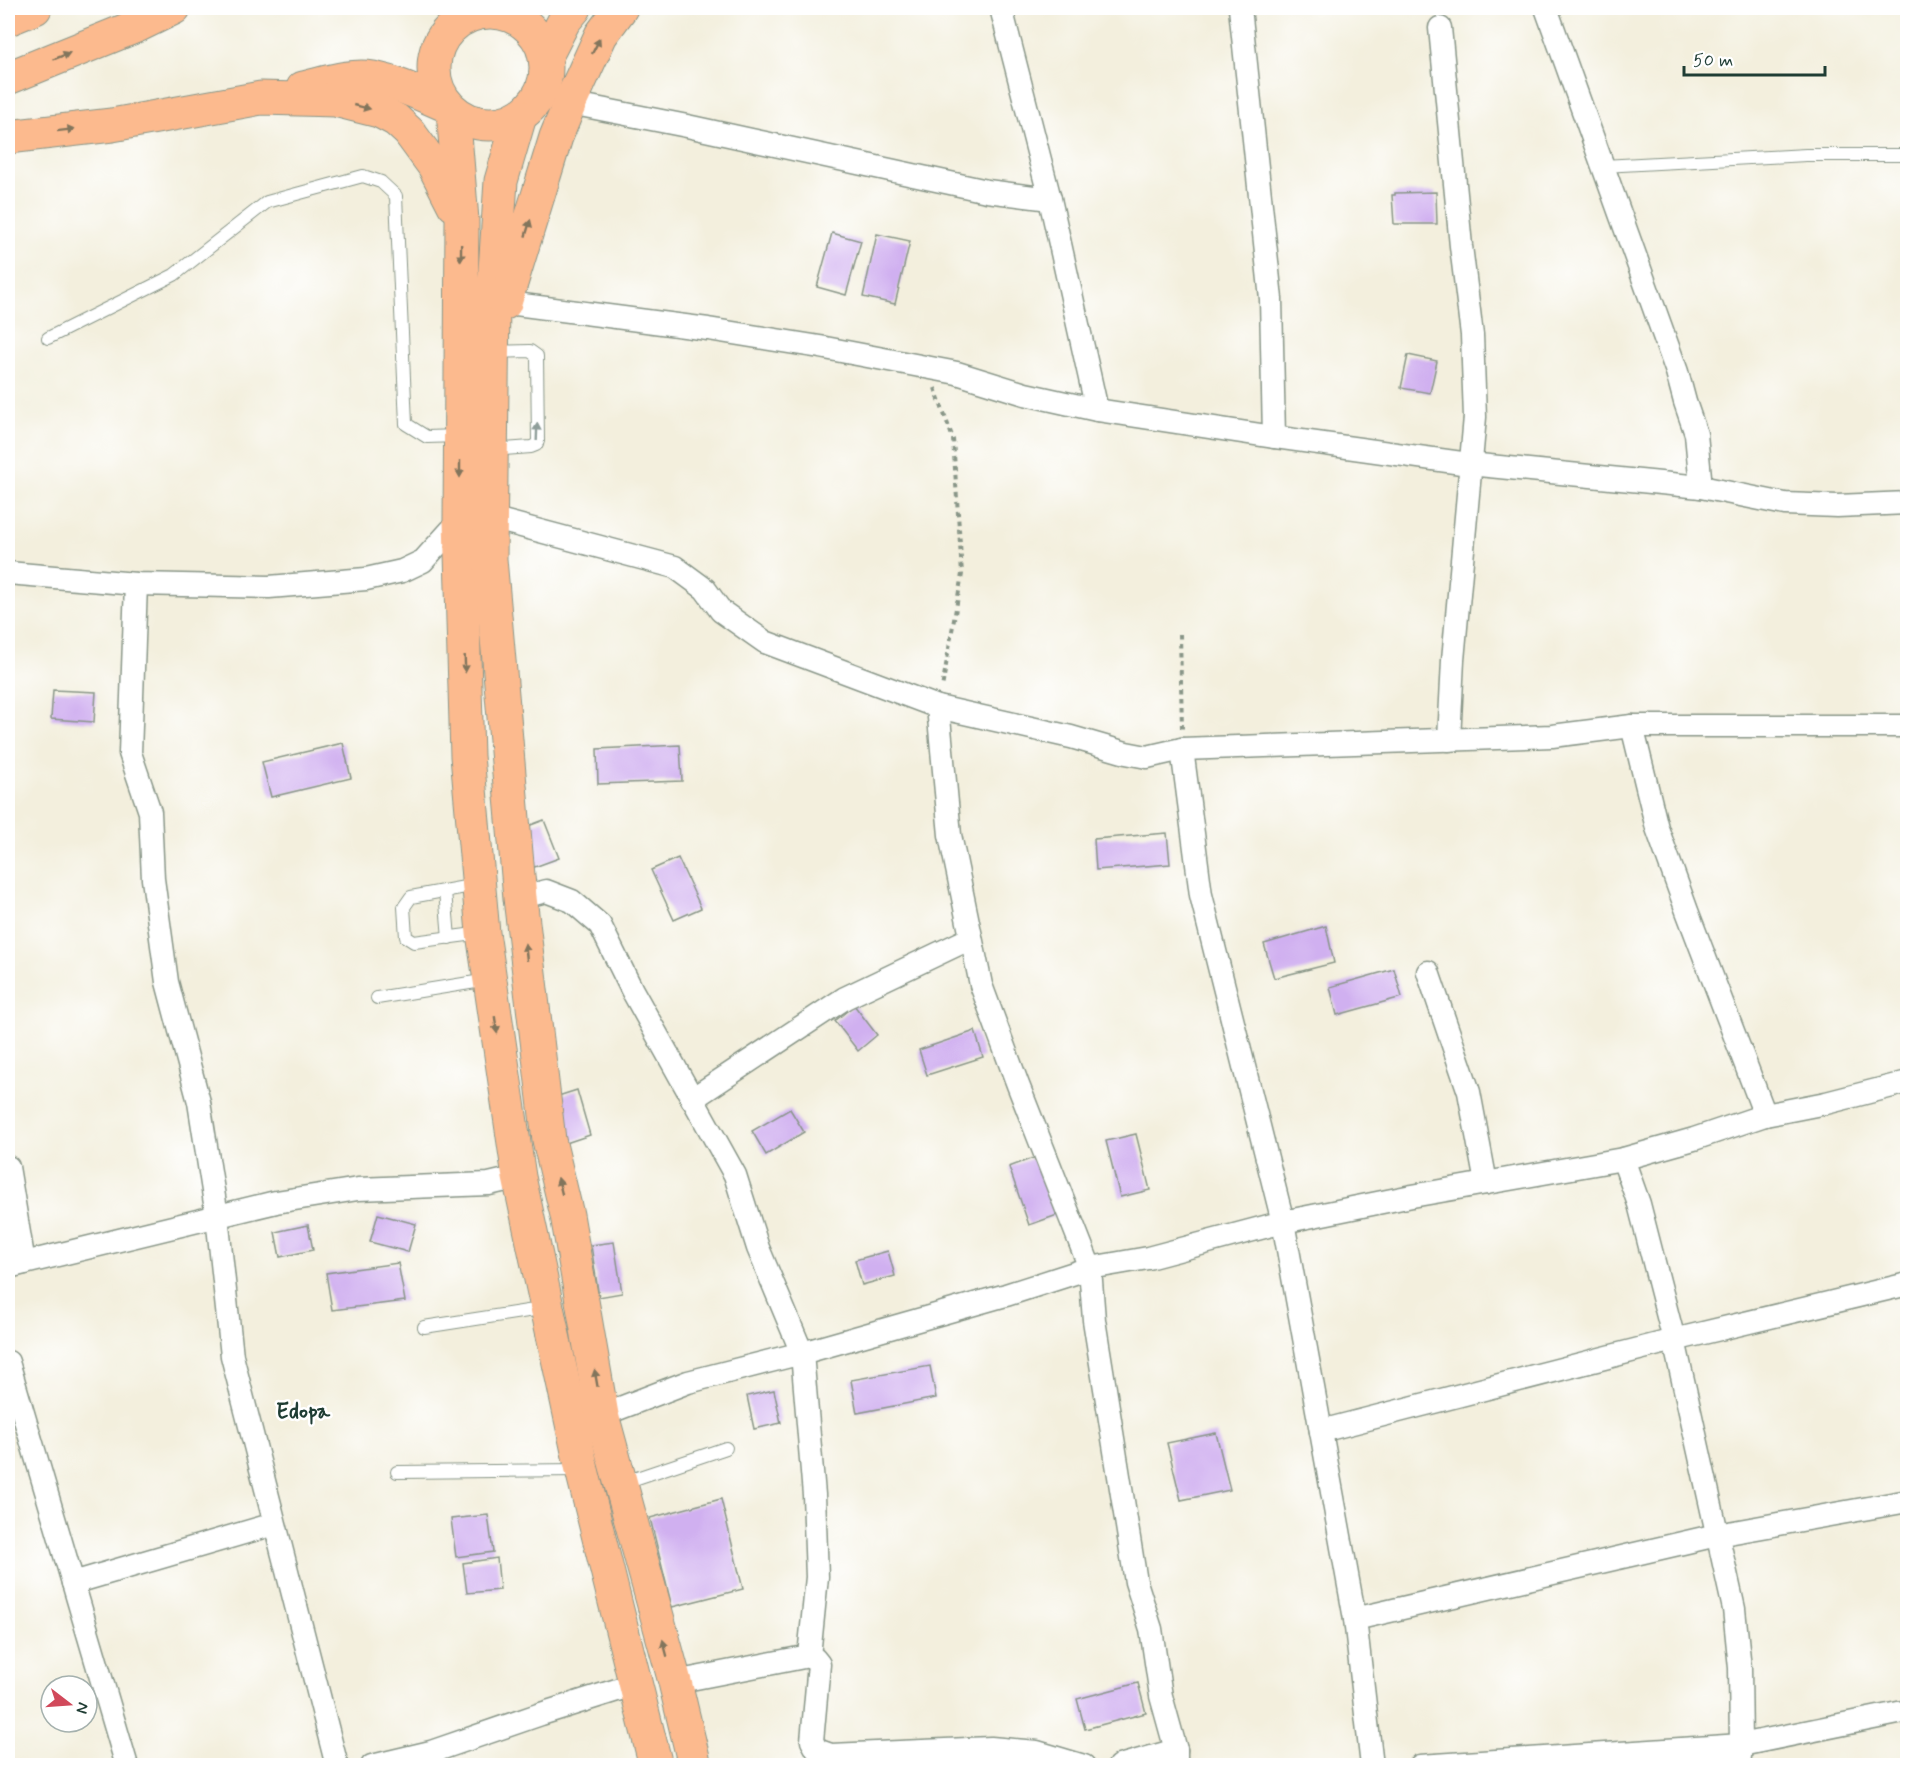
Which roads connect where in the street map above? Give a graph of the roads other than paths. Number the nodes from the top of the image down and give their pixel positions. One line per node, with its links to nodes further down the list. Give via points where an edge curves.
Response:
1 (35, 8): 9 (highway)
2 (174, 8): 12 (highway, one-way to 2)
3 (575, 8): 11 (highway, via 564,21)
4 (621, 8): 14 (highway, one-way to 4, via 601,35)
5 (1001, 8): 20 (street)
6 (1240, 8): 27 (street, via 1271,299)
7 (1546, 8): 19 (street)
8 (470, 12): 11 (highway, via 498,12); 15 (highway, via 444,35 437,49 434,79)
9 (8, 19)
10 (1440, 28): 29 (street, via 1472,335 1475,417)
11 (538, 33): 16 (highway, via 546,72 544,85 530,108)
12 (8, 78)
13 (261, 98): 15 (highway, via 337,80 372,78); 17 (highway, one-way to 13, via 111,125); 21 (highway, one-way to 21, via 335,100 379,111 396,120 434,166)
14 (570, 103): 20 (street, via 987,191); 22 (highway, one-way to 14)
15 (450, 109): 16 (highway, via 485,125); 21 (highway)
16 (520, 116): 22 (highway, via 501,181)
17 (8, 137)
18 (1908, 155): 19 (lane, via 1806,155)
19 (1603, 166): 30 (street, via 1677,372 1696,435)
20 (1050, 199): 25 (street)
21 (462, 220): 26 (highway, one-way to 26)
22 (499, 302): 24 (highway); 25 (street, via 820,347 957,373)
23 (48, 338): 26 (lane, via 174,275 267,202 363,176 381,182 396,196 406,424 428,437)
24 (492, 348): 28 (highway); 28 (lane, one-way to 24, via 531,447 538,441 537,356 530,351)
25 (1097, 410): 27 (street)
26 (460, 436): 32 (highway, one-way to 32)
27 (1274, 438): 29 (street)
28 (491, 450): 32 (highway)
29 (1469, 465): 30 (street); 38 (street)
30 (1701, 487): 31 (street, via 1785,504)
31 (1908, 503)
32 (475, 519): 34 (street, via 423,561 402,571 366,579 269,587); 35 (street, via 675,567 705,589 721,611 765,642); 40 (highway, one-way to 40, via 467,756); 42 (highway, via 490,559)
33 (8, 573): 34 (street)
34 (136, 584): 56 (street, via 130,753 150,812 153,879 167,982 199,1102)
35 (938, 707): 39 (street, via 1147,757); 45 (street, via 950,835)
36 (1632, 726): 37 (street); 38 (street, via 1552,736); 51 (street, via 1657,828)
37 (1908, 726)
38 (1449, 740): 39 (street)
39 (1182, 749): 57 (street, via 1201,895)
40 (479, 884): 41 (lane); 43 (highway)
41 (445, 891): 44 (lane); 44 (lane, via 411,897 405,904 406,937 411,941)
42 (520, 898): 50 (street, via 546,891 572,901 600,925); 66 (highway, one-way to 42, via 567,1215 549,1140)
43 (483, 933): 44 (lane); 47 (highway)
44 (449, 938)
45 (971, 938): 50 (street, via 845,998); 59 (street, via 981,985)
46 (1428, 972): 55 (street, via 1469,1092)
47 (490, 980): 48 (lane); 54 (highway, one-way to 54)
48 (377, 998)
49 (1908, 1082): 51 (street)
50 (692, 1099): 64 (street, via 735,1175 758,1248)
51 (1765, 1115): 52 (street)
52 (1623, 1159): 55 (street); 63 (street, via 1639,1204)
53 (8, 1167): 58 (street)
54 (519, 1176): 56 (street, via 489,1184 358,1189); 61 (highway)
55 (1486, 1183): 57 (street)
56 (218, 1216): 58 (street); 73 (street, via 232,1356)
57 (1283, 1222): 59 (street, via 1148,1258); 67 (street)
58 (16, 1265)
59 (1089, 1268): 64 (street); 82 (street, via 1136,1582 1151,1629)
60 (1908, 1284): 63 (street)
61 (548, 1308): 62 (lane); 69 (highway)
62 (424, 1327)
63 (1674, 1340): 67 (street); 74 (street)
64 (802, 1353): 66 (street, via 688,1382); 77 (street, via 817,1577)
65 (8, 1362): 75 (street)
66 (602, 1414): 71 (highway)
67 (1321, 1431): 76 (street)
68 (726, 1448): 71 (lane)
69 (582, 1470): 70 (lane); 79 (highway)
70 (397, 1472)
71 (621, 1484): 78 (highway, one-way to 71)
72 (1908, 1501): 74 (street)
73 (274, 1524): 75 (street); 85 (street)
74 (1717, 1535): 76 (street); 81 (street, via 1735,1620 1740,1668)
75 (73, 1583): 84 (street)
76 (1355, 1619): 91 (street)
77 (809, 1656): 78 (street); 89 (street, via 819,1664 812,1741 818,1750 831,1755 991,1748 1037,1752)
78 (675, 1682): 88 (highway)
79 (636, 1684): 86 (street, via 431,1752); 87 (highway)
80 (1908, 1711): 81 (street)
81 (1740, 1756): 83 (street)
82 (1176, 1758): 90 (street)
83 (1550, 1762): 92 (street)
84 (127, 1766)
85 (337, 1766)
86 (372, 1766)
87 (656, 1766)
88 (695, 1766)
89 (1084, 1766)
90 (1119, 1766)
91 (1372, 1766)
92 (1420, 1766)

